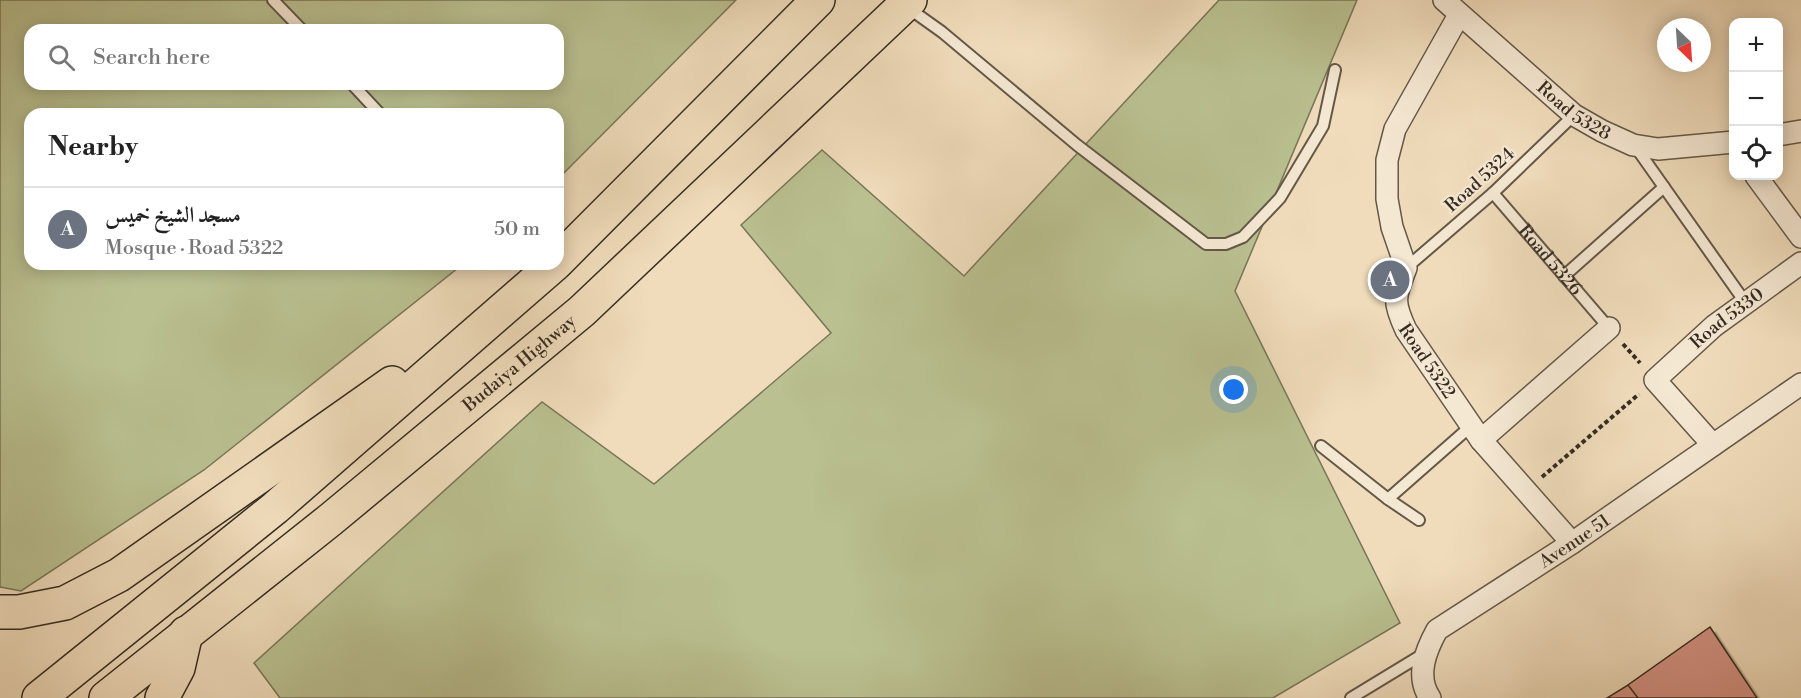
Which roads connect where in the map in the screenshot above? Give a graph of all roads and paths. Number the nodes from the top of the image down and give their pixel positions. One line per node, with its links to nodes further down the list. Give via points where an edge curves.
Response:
1 (273, 0): 6 (lane)
2 (818, 0): 19 (main road)
3 (1444, 0): 5 (street, Road 5328)
4 (907, 3): 7 (lane, via 1077,145 1206,244 1226,244 1243,237 1280,198 1323,126); 37 (main road, Budaiya Highway, via 582,311 330,520)
5 (1459, 15): 10 (street, Road 5328); 21 (street, via 1395,129 1387,160 1387,199)
6 (296, 24)
7 (1335, 70)
8 (358, 90): 9 (lane)
9 (374, 108)
10 (1574, 115): 14 (street, Road 5328); 17 (lane, Road 5324)
11 (1801, 131): 12 (street)
12 (1783, 134)
13 (1729, 143): 14 (street, Road 5328, via 1659,149)
14 (1634, 145): 16 (lane)
15 (1759, 180): 18 (street)
16 (1664, 187): 23 (lane); 25 (lane)
17 (1493, 193): 21 (lane, Road 5324); 23 (lane, Road 5326)
18 (1801, 237)
19 (564, 250)
20 (1801, 263): 25 (street, Road 5330)
21 (1406, 268): 29 (street, Road 5322, via 1396,296 1398,314)
22 (544, 270): 24 (main road)
23 (1564, 276): 26 (lane, Road 5326)
24 (522, 294): 36 (main road, via 119,575 65,603); 39 (main road, via 267,515)
25 (1745, 303): 27 (street, Road 5330)
26 (1609, 328): 27 (path); 29 (street)
27 (1655, 380): 30 (street); 32 (path)
28 (1801, 384): 30 (street, Avenue 51)
29 (1476, 433): 32 (street, Road 5322); 33 (lane)
30 (1713, 445): 35 (street, Avenue 51)
31 (1321, 446): 33 (lane)
32 (1526, 490): 35 (street, Road 5322)
33 (1388, 499): 34 (lane)
34 (1419, 520)
35 (1572, 543): 38 (street, Avenue 51, via 1437,630)
36 (0, 612)
37 (186, 633): 40 (main road, Budaiya Highway); 41 (main road, via 178,668)
38 (1425, 653): 42 (lane, Avenue 51); 43 (street, via 1423,674)
39 (39, 698)
40 (106, 698)
41 (162, 698)
42 (1351, 698)
43 (1430, 698)

